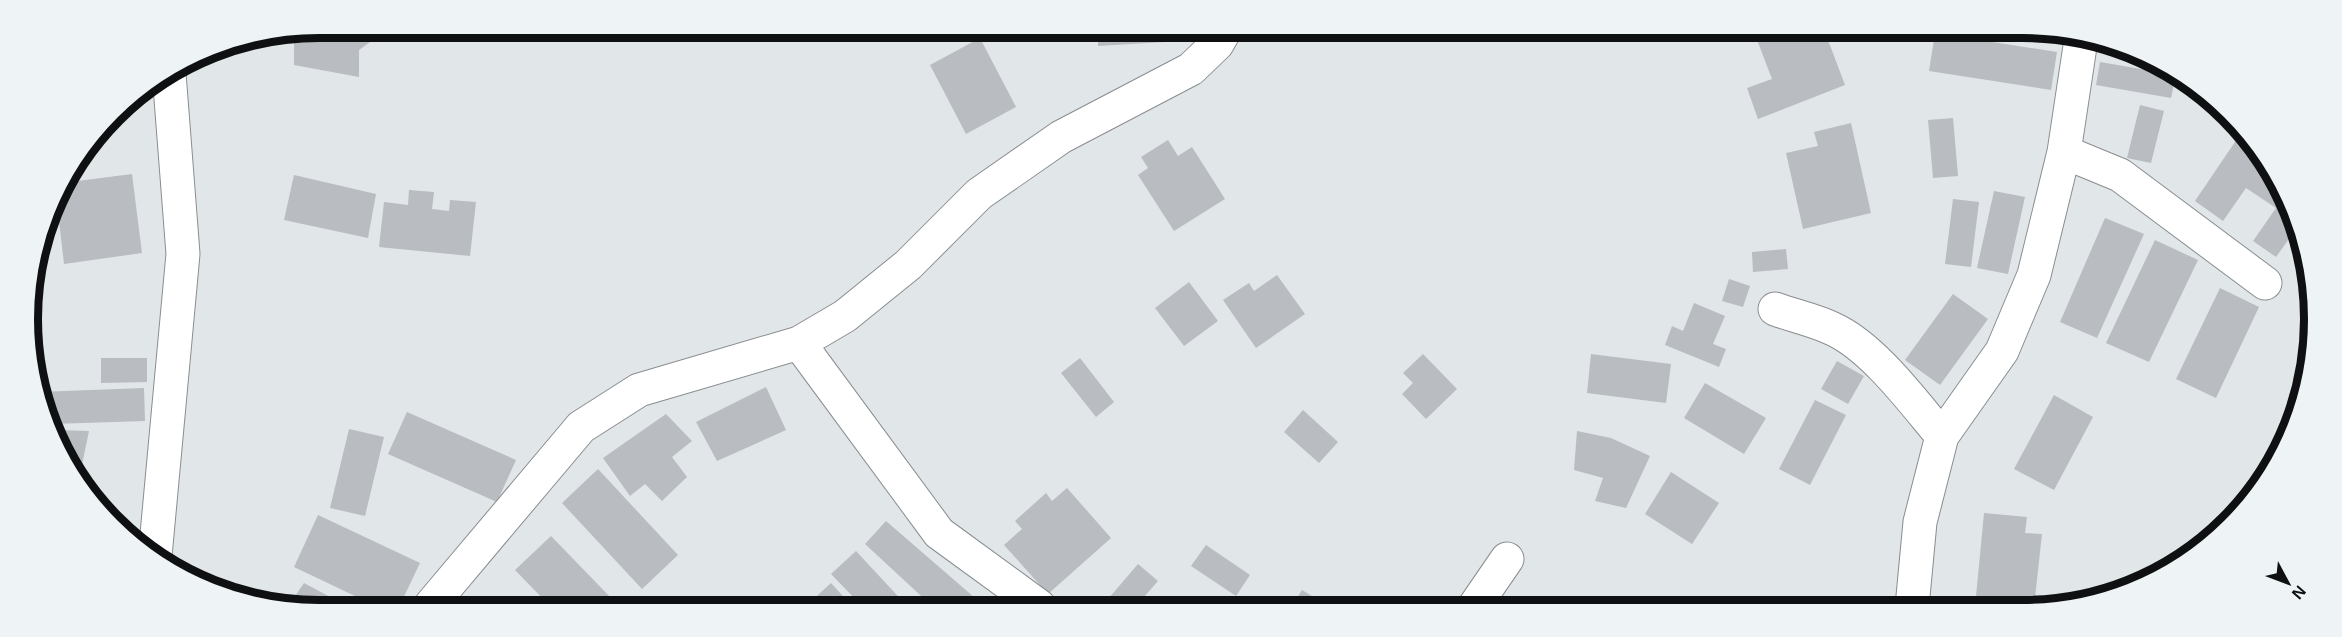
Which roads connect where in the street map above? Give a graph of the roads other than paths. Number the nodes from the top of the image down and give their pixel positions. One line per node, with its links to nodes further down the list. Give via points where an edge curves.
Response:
1 (1220, 38): 7 (street, via 1191,69 1061,137 979,194 908,265 845,316)
2 (2080, 44): 4 (street)
3 (170, 80): 9 (street, via 183,254)
4 (2064, 152): 5 (street, via 2120,175); 8 (street, via 2034,275 2002,351)
5 (2265, 284)
6 (1775, 309): 8 (street, via 1834,329 1865,351)
7 (799, 343): 11 (street, via 639,390 581,427); 12 (street, via 939,533)
8 (1942, 436): 14 (street, via 1920,522)
9 (156, 547)
10 (1507, 559): 13 (street)
11 (435, 600)
12 (1031, 600)
13 (1479, 600)
14 (1913, 600)

